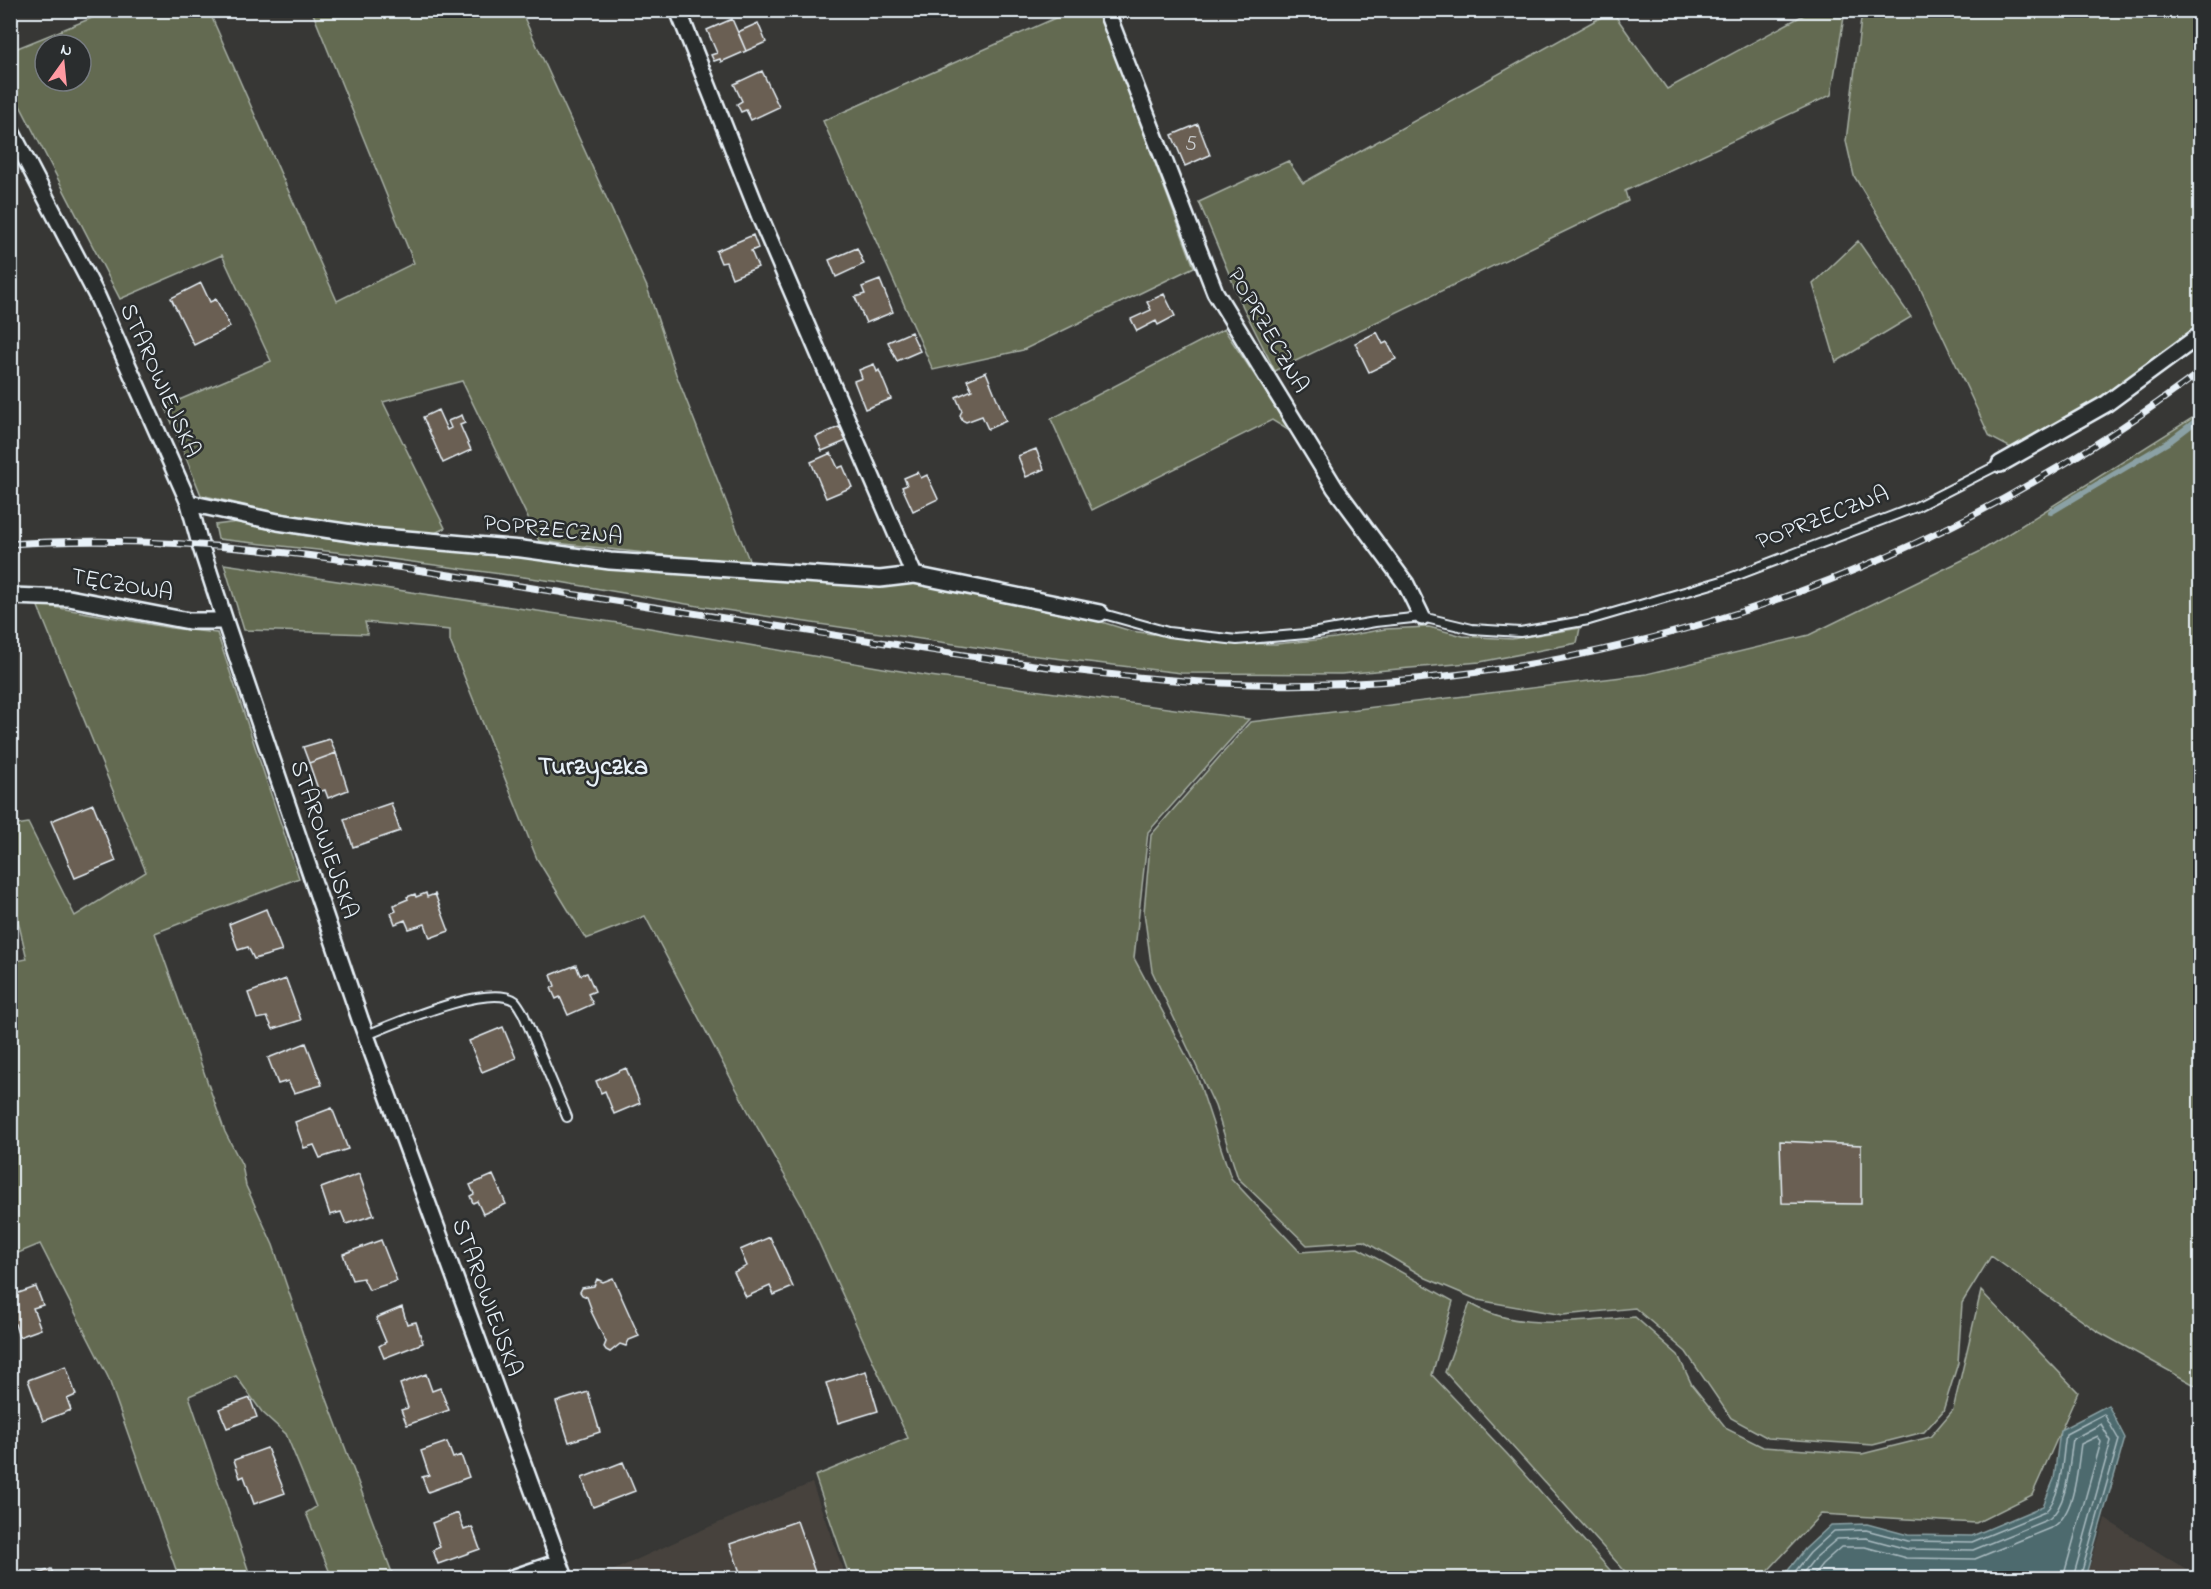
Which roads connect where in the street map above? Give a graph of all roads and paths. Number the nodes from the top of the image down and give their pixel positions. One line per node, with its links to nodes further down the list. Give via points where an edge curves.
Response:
1 (678, 10): 7 (street, via 760,217)
2 (1106, 10): 10 (street, POPRZECZNA, via 1215,292 1335,488 1406,584)
3 (10, 129): 6 (street, STAROWIEJSKA, via 97,296)
4 (2200, 335): 5 (street, POPRZECZNA, via 2106,404)
5 (2000, 464): 10 (lane, POPRZECZNA, via 1916,507 1733,577 1589,620 1520,632 1472,629)
6 (189, 503): 7 (street, POPRZECZNA, via 371,536 610,561 880,579); 11 (street, STAROWIEJSKA)
7 (914, 575): 9 (street, POPRZECZNA)
8 (10, 596): 11 (street, TĘCZOWA, via 69,598 189,621)
9 (1100, 613): 10 (lane, POPRZECZNA, via 1168,632 1237,640)
10 (1422, 617)
11 (225, 621): 12 (street, STAROWIEJSKA)
12 (366, 1035): 13 (lane, via 480,996 514,1001 523,1013); 14 (street, STAROWIEJSKA)
13 (567, 1117)
14 (559, 1562): 15 (street); 16 (street, STAROWIEJSKA)
15 (512, 1578)
16 (565, 1578)

